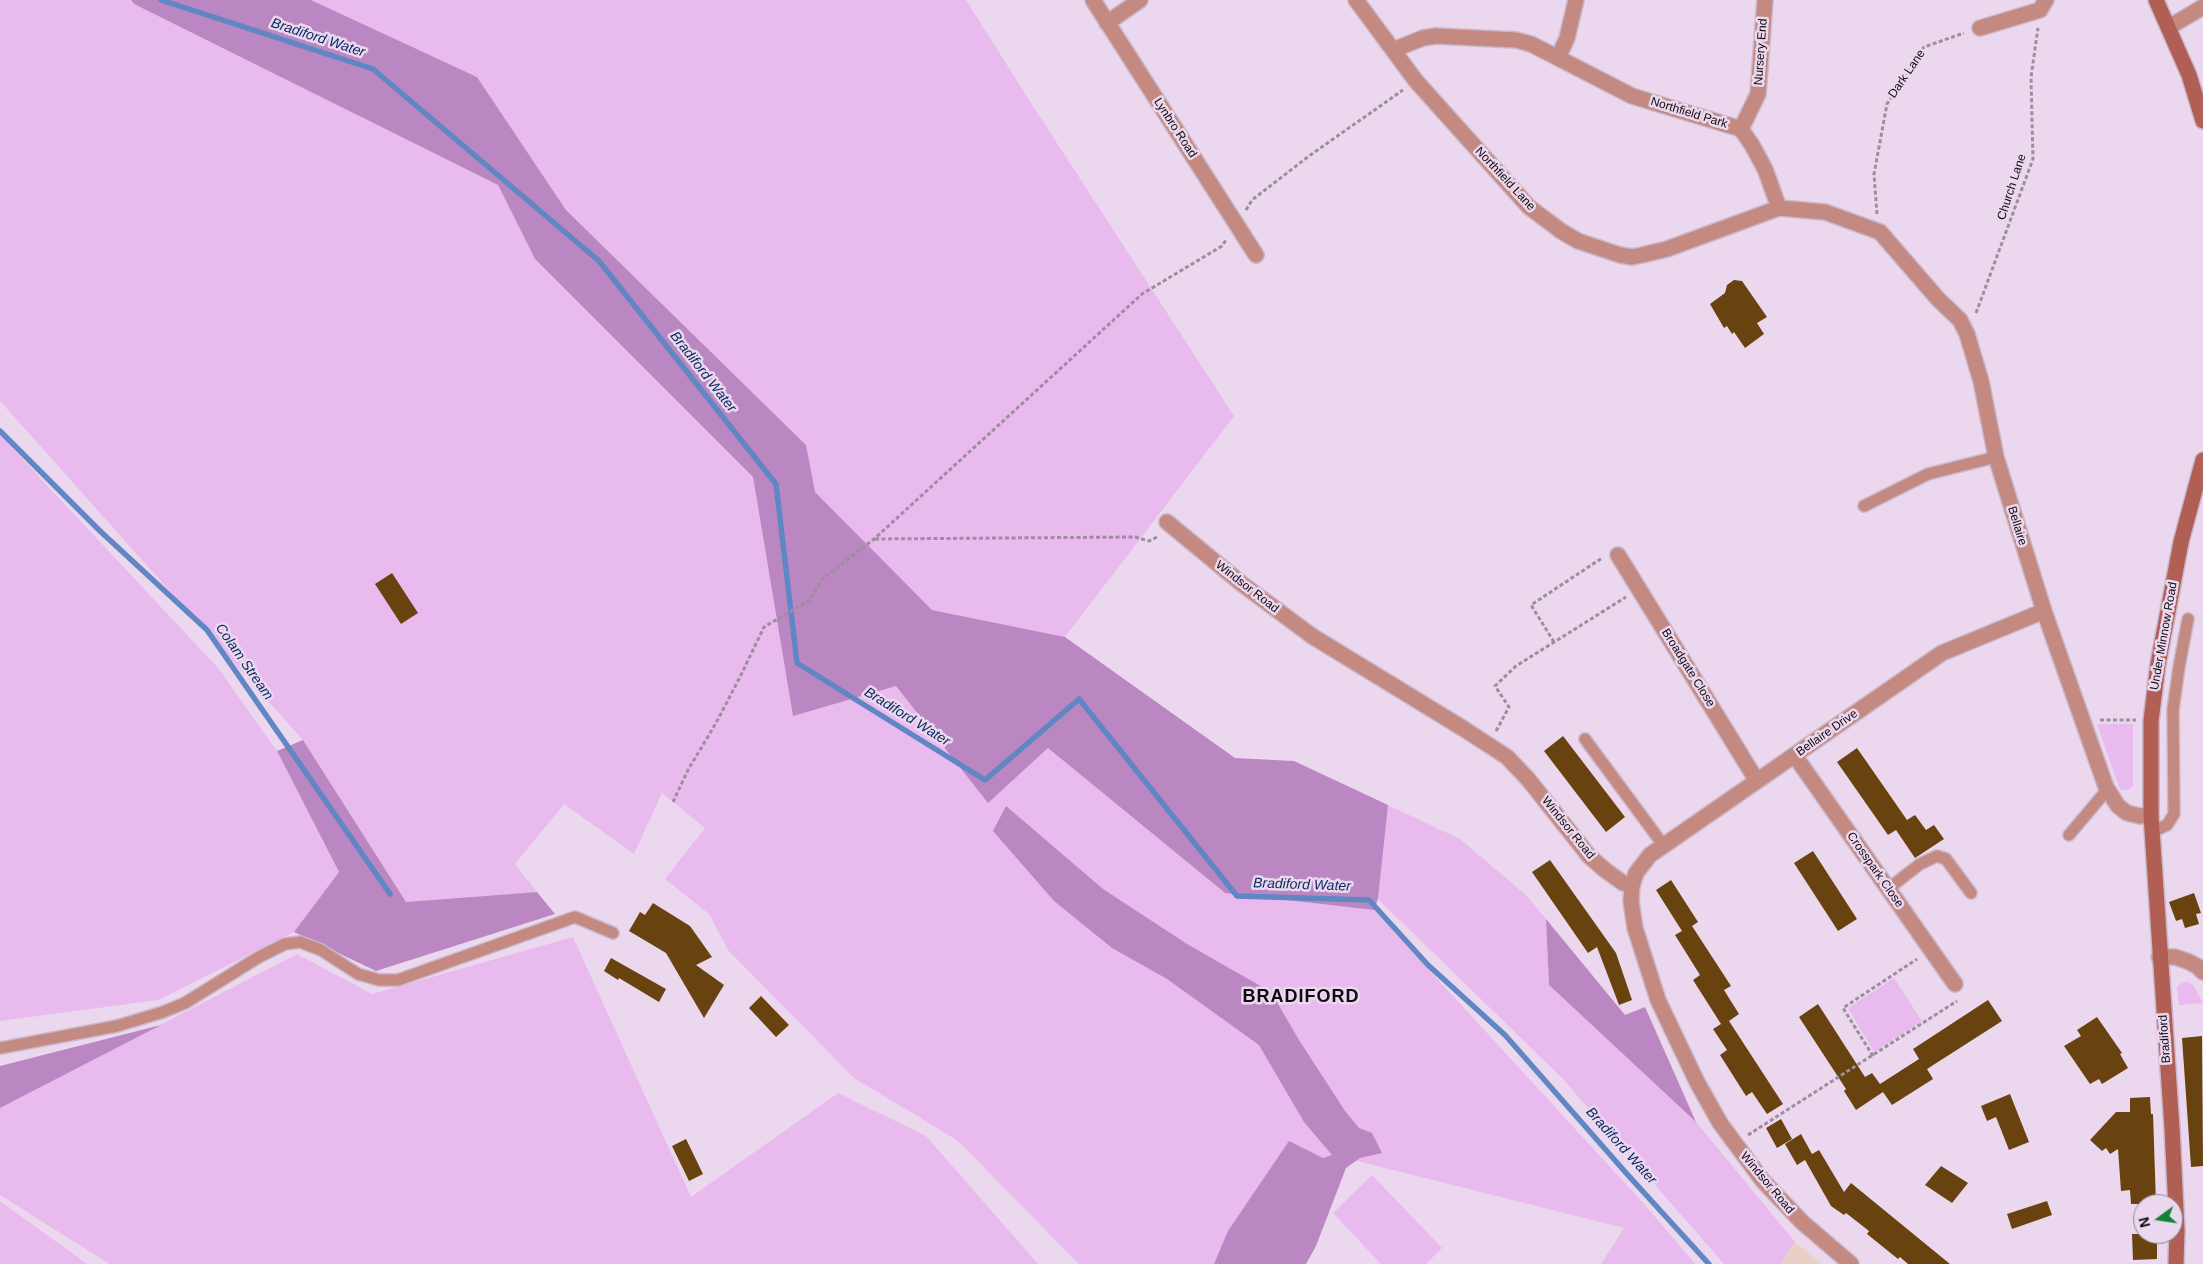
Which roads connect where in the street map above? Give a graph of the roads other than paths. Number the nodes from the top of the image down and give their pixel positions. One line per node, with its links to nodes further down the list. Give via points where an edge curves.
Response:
1 (1093, 0): 9 (street, Lynbro Road)
2 (1140, 0): 9 (street)
3 (1356, 0): 12 (street, Northfield Lane)
4 (1576, 0): 13 (street, via 1567,38)
5 (1765, 0): 15 (street, Nursery End, via 1758,94)
6 (2156, 0): 10 (street)
7 (2043, 5): 11 (street)
8 (2203, 7): 10 (street)
9 (1107, 23): 18 (street, Lynbro Road)
10 (2169, 27): 14 (street)
11 (1980, 28)
12 (1393, 50): 13 (street, Northfield Park, via 1423,38 1463,37 1516,40); 16 (street, Northfield Lane, via 1416,81 1529,207 1561,231 1589,246 1620,255 1642,255)
13 (1558, 58): 15 (street, Northfield Park, via 1632,96)
14 (2203, 121)
15 (1741, 129): 16 (street, Northfield Park, via 1765,169)
16 (1778, 208): 17 (street, Northfield Lane, via 1825,212)
17 (1880, 232): 19 (street, Bellaire, via 1960,320 1968,334)
18 (1256, 256)
19 (1996, 457): 21 (lane, via 1928,474); 24 (street, Bellaire)
20 (2203, 460): 30 (street, Under Minnow Road, via 2181,542 2158,664 2151,720)
21 (1864, 506)
22 (1167, 522): 34 (street, Windsor Road, via 1312,636 1489,744 1516,764 1588,856 1623,883)
23 (1618, 555): 28 (street, Broadgate Close)
24 (2044, 612): 27 (street, Bellaire Drive, via 1942,653); 29 (street, Bellaire)
25 (2188, 619): 31 (lane, via 2174,710 2174,814 2167,825)
26 (1585, 739): 33 (lane)
27 (1795, 756): 28 (street, Bellaire Drive); 35 (street, Crosspark Close)
28 (1757, 781): 33 (street, Bellaire Drive)
29 (2107, 790): 30 (street, Bellaire, via 2127,813); 32 (lane)
30 (2150, 815): 31 (street, Bradiford)
31 (2152, 832): 38 (street, Bradiford)
32 (2069, 835)
33 (1664, 846): 34 (street, Bellaire Drive, via 1645,860)
34 (1632, 886): 42 (street, Windsor Road, via 1635,928 1658,1000 1696,1082 1734,1144 1783,1204)
35 (1888, 889): 36 (lane, via 1920,864 1937,856 1946,859); 40 (street, Crosspark Close)
36 (1971, 893)
37 (613, 933): 41 (lane, via 575,917 398,980 379,980 358,974 321,950 300,942 285,944 185,1004 164,1012 118,1026)
38 (2160, 957): 39 (street, via 2187,961); 43 (street, Bradiford, via 2172,1128)
39 (2203, 972)
40 (1955, 984)
41 (0, 1048)
42 (1851, 1264)
43 (2176, 1264)

